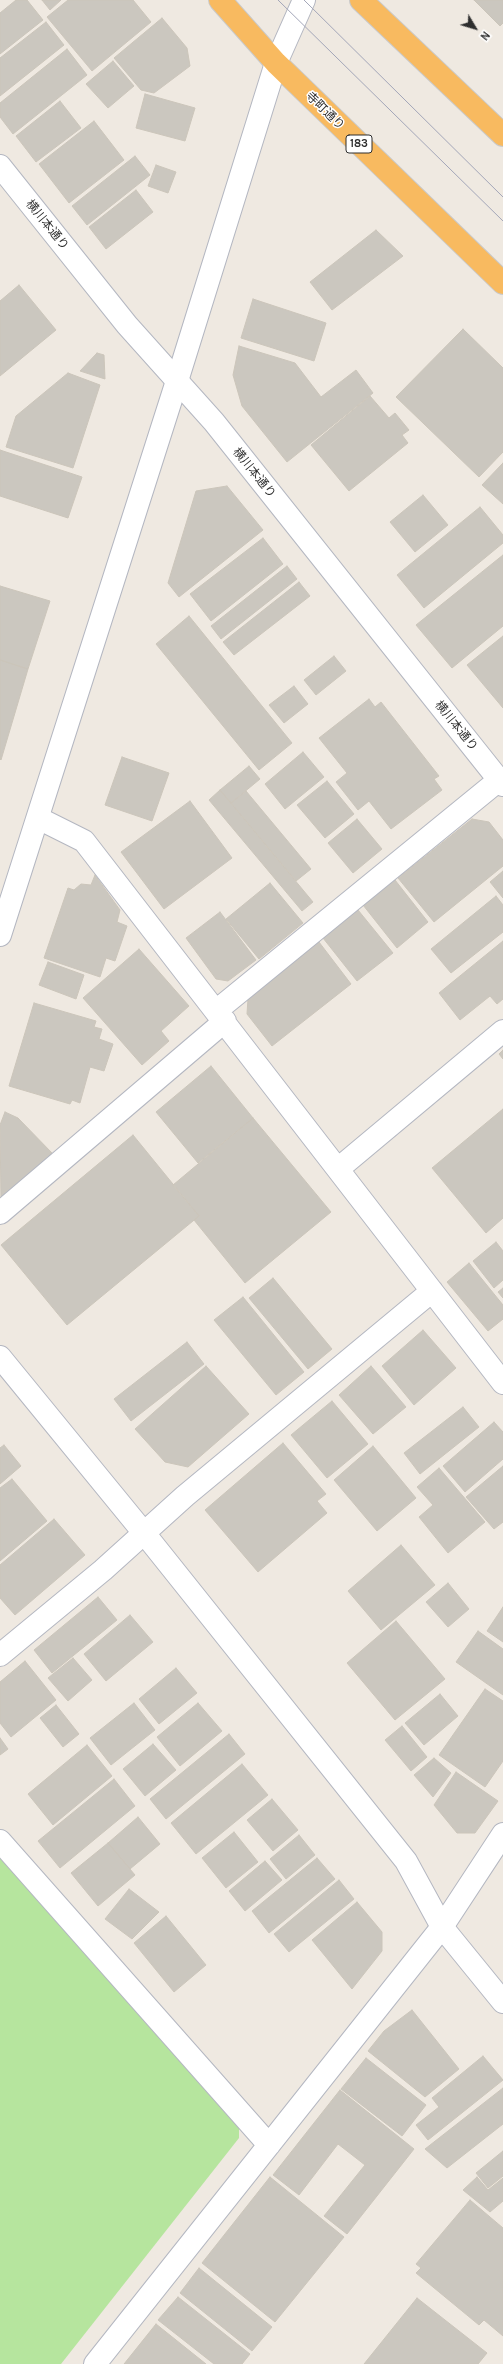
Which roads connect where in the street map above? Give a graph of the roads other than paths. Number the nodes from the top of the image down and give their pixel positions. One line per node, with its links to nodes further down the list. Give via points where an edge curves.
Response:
1 (220, 0): 4 (highway, 寺町通り / 183)
2 (304, 0): 4 (street)
3 (361, 0): 5 (highway)
4 (276, 63): 7 (highway, 寺町通り / 183); 8 (street)
5 (503, 134)
6 (0, 166): 8 (street, 横川本通り, via 127,326)
7 (503, 283)
8 (177, 381): 9 (street, 横川本通り, via 214,422); 10 (street)
9 (501, 782): 12 (street)
10 (38, 818): 11 (street); 12 (street, via 84,841)
11 (0, 935)
12 (220, 1016): 14 (street); 15 (street)
13 (503, 1031): 14 (street)
14 (338, 1169): 16 (street)
15 (0, 1213)
16 (432, 1291): 18 (street); 19 (street)
17 (0, 1357): 19 (street)
18 (503, 1382)
19 (144, 1533): 20 (street); 23 (street, via 406,1862)
20 (0, 1655)
21 (503, 1834): 23 (street)
22 (0, 1841): 25 (street)
23 (442, 1927): 24 (street); 25 (street)
24 (503, 2002)
25 (269, 2146): 26 (street)
26 (95, 2364)

